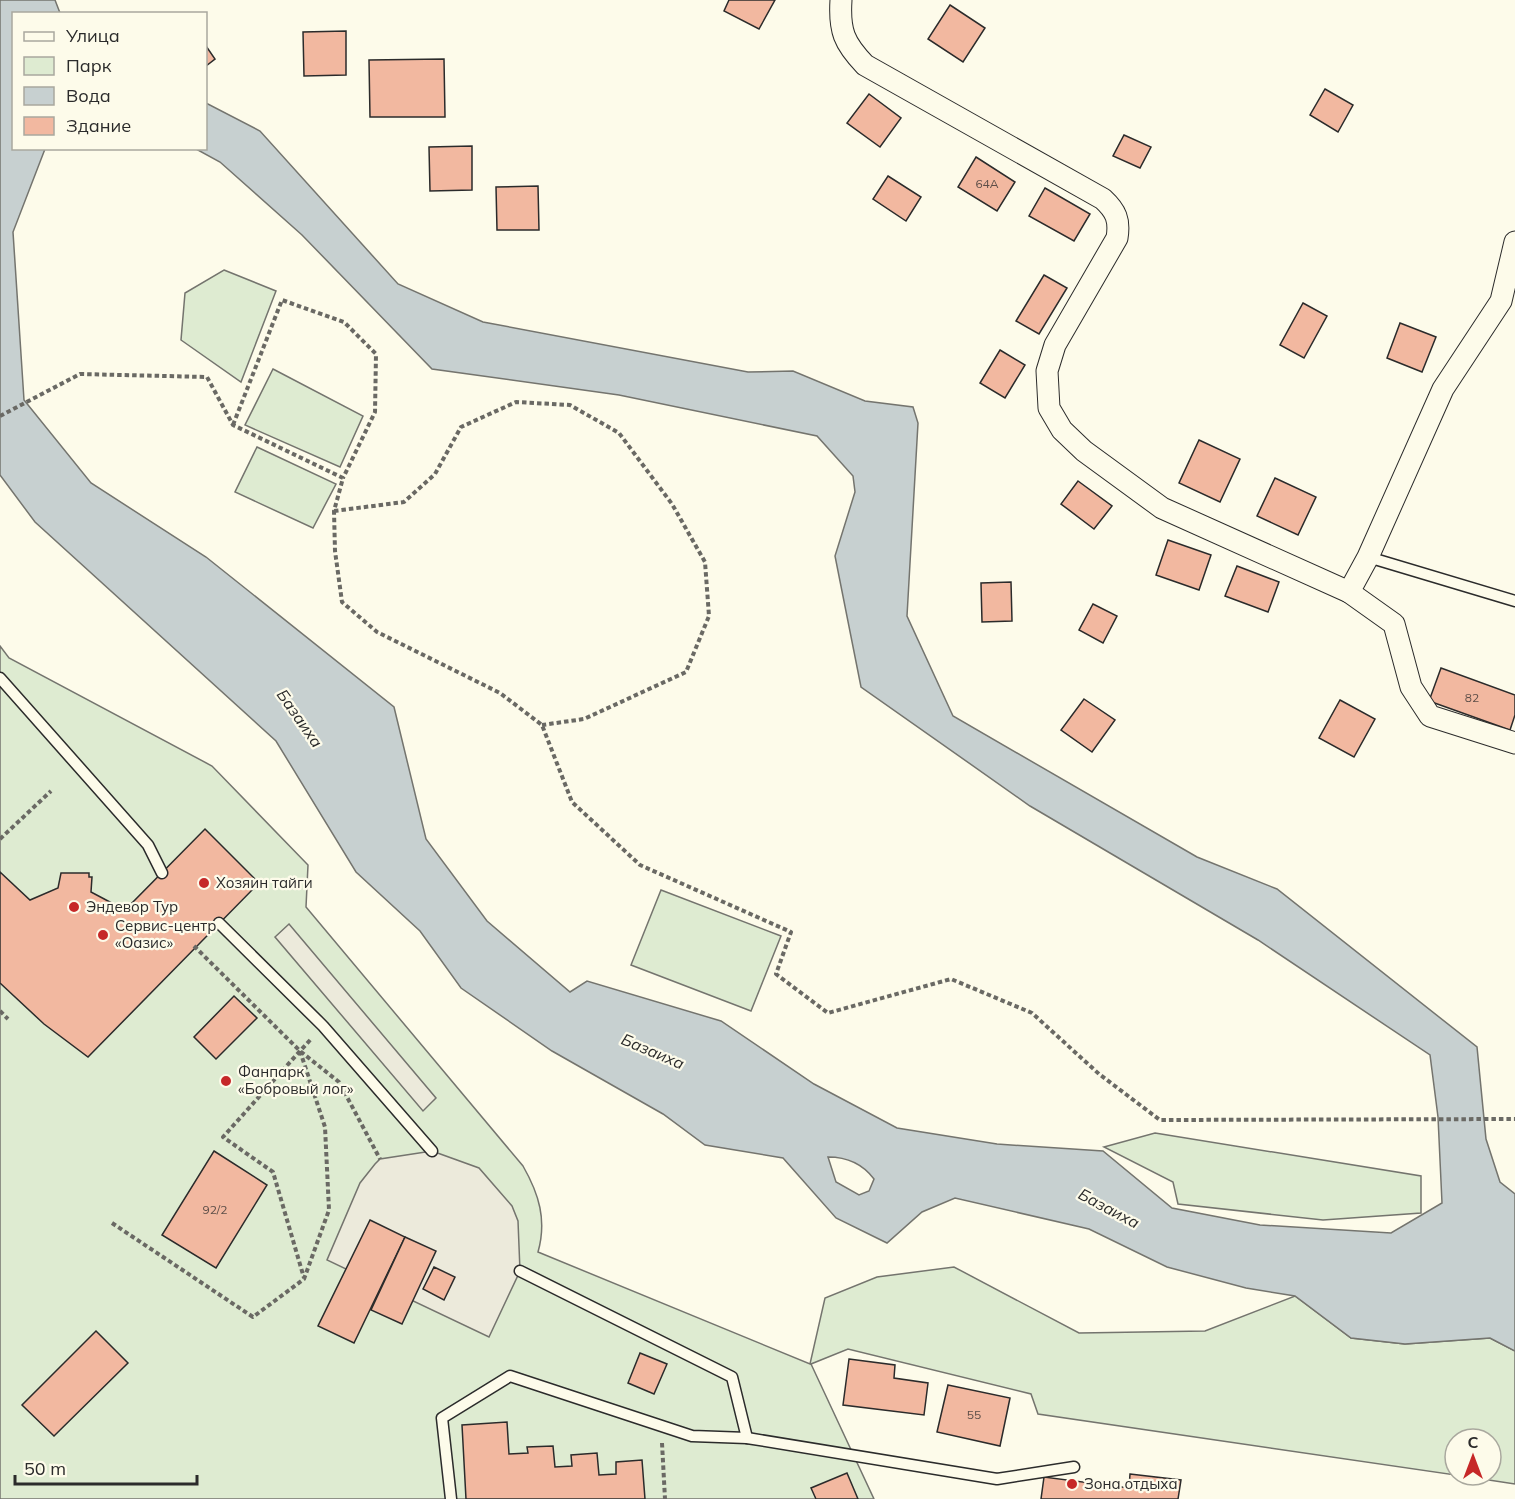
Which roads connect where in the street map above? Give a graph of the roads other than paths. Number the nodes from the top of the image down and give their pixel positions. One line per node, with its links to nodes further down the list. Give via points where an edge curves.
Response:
1 (842, 0): 5 (street, via 840,15 847,46 865,65 1103,199 1114,209 1119,223 1117,238 1055,345 1047,371 1049,408 1062,430 1084,451 1162,508)
2 (1515, 242): 3 (street)
3 (1508, 301): 4 (street, via 1443,389)
4 (1368, 557): 5 (street); 6 (lane)
5 (1349, 592): 8 (street, via 1394,624 1411,687 1430,716)
6 (1515, 601)
7 (0, 678): 9 (lane, via 148,845)
8 (1515, 743)
9 (162, 873)
10 (219, 923): 11 (lane, via 323,1026)
11 (432, 1151)
12 (520, 1271): 13 (lane, via 732,1377)
13 (747, 1438): 14 (lane, via 997,1479); 15 (lane, via 692,1436 661,1428 510,1376 442,1418)
14 (1074, 1467)
15 (451, 1499)

